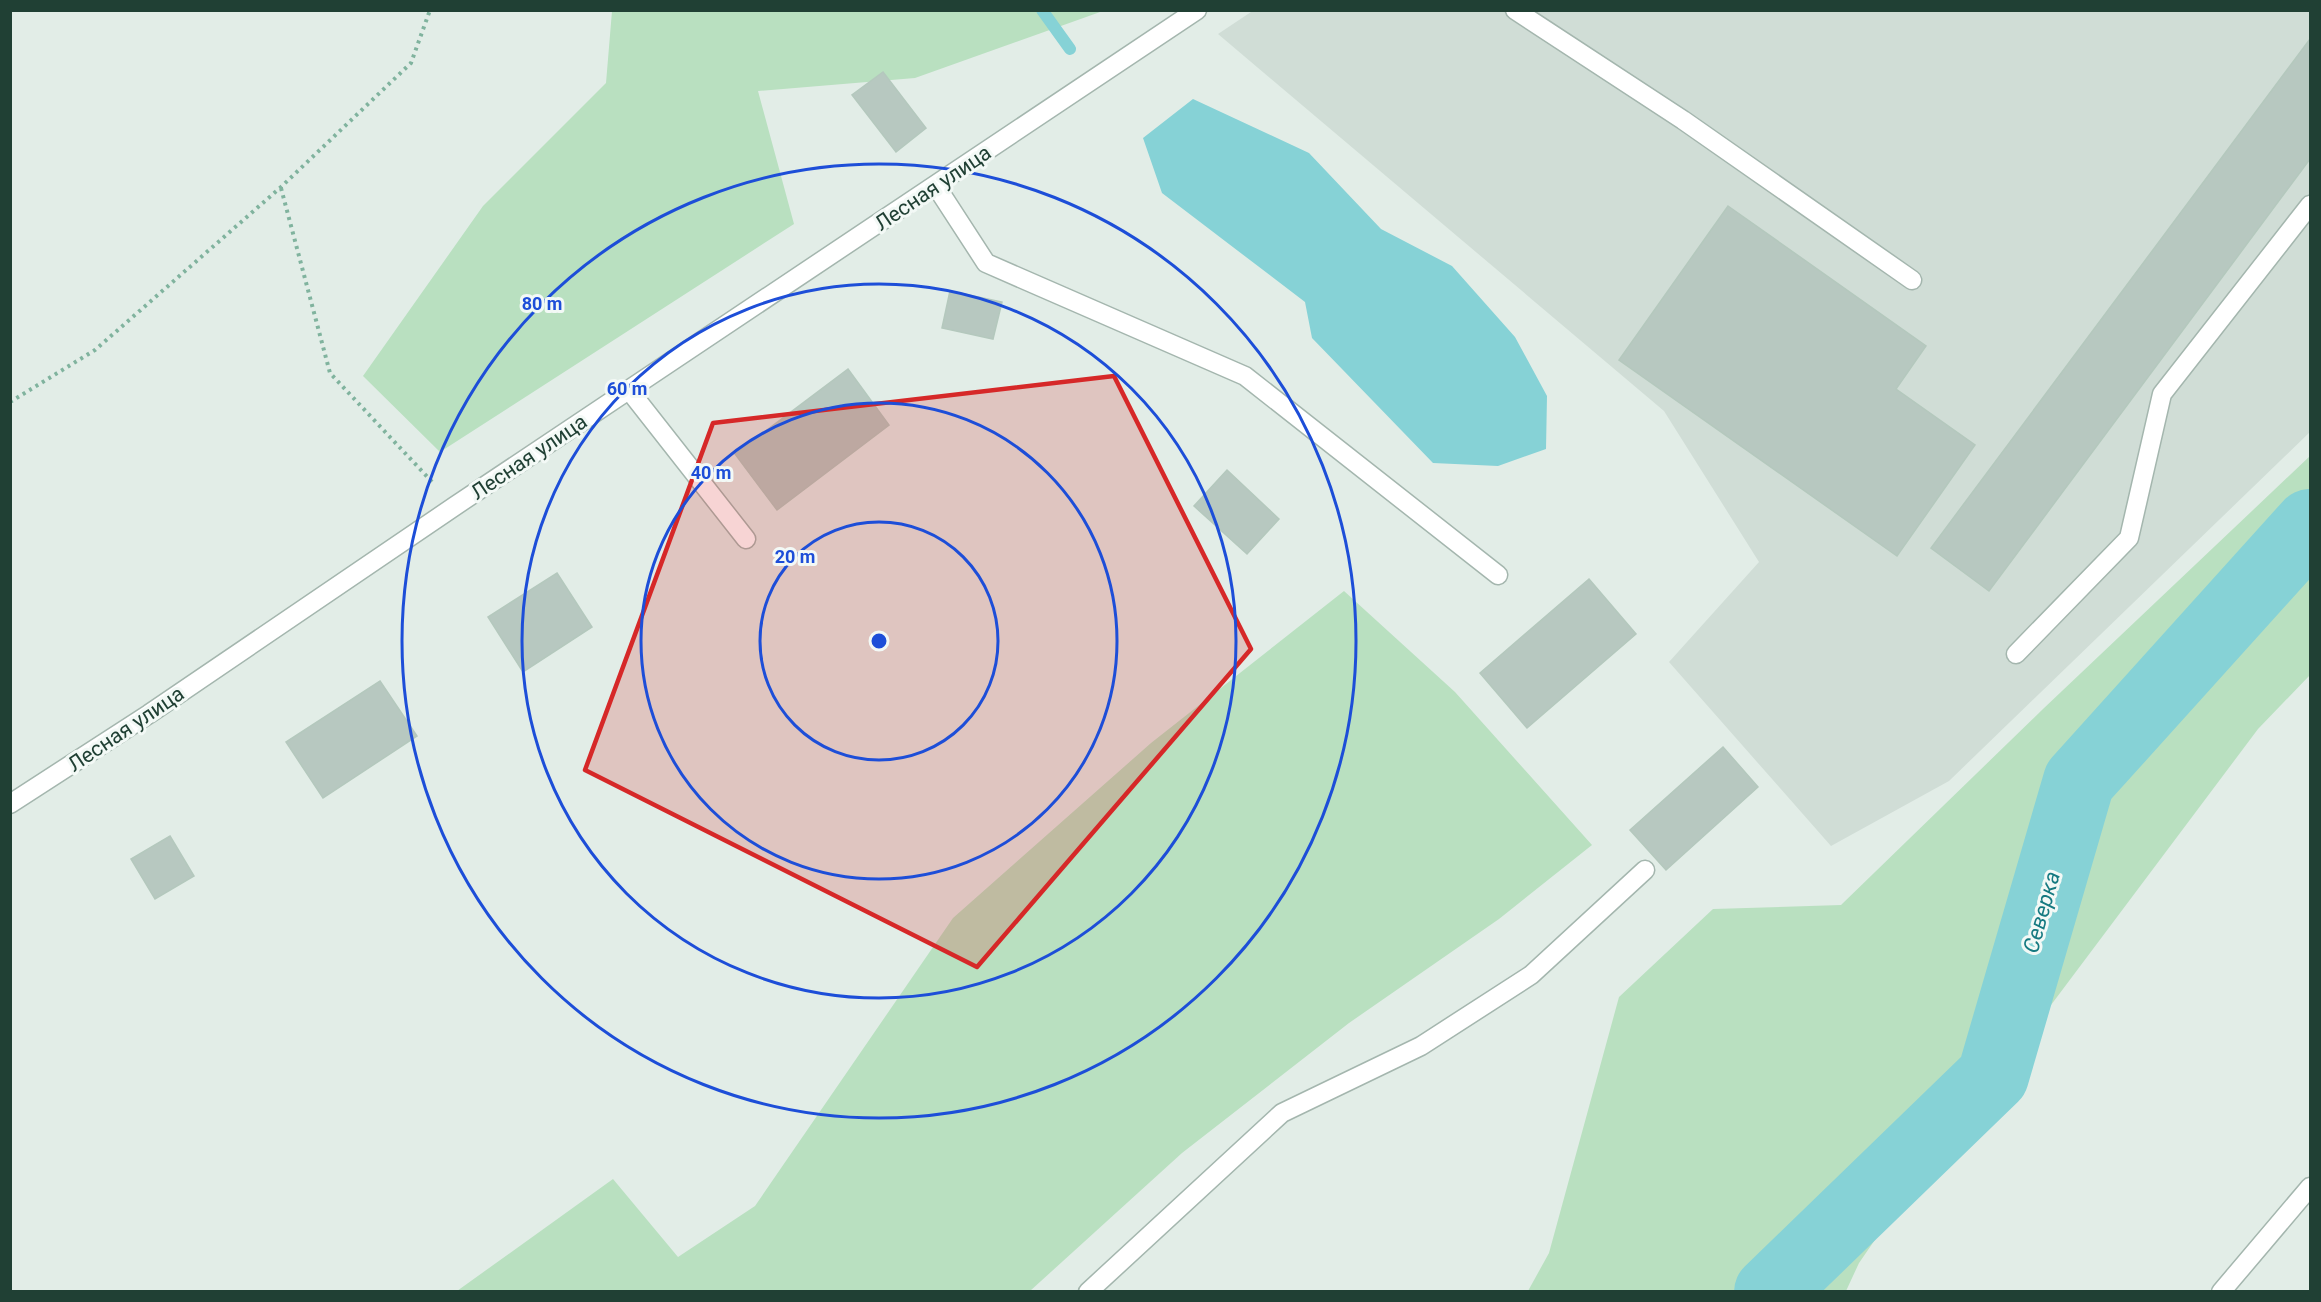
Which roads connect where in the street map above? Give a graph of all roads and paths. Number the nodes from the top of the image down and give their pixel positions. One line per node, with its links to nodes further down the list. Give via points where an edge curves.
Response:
1 (430, 10): 5 (path, via 411,63)
2 (1197, 10): 4 (street, Лесная улица)
3 (1515, 10): 7 (street, via 1683,120)
4 (936, 186): 8 (street, Лесная улица); 12 (street, via 986,263 1245,376)
5 (281, 188): 9 (path, via 95,350); 10 (path, via 330,373)
6 (2310, 205): 13 (street, via 2162,394 2129,538)
7 (1912, 280)
8 (629, 390): 10 (street, Лесная улица); 11 (street)
9 (10, 402)
10 (455, 506): 14 (street, Лесная улица)
11 (746, 539)
12 (1498, 575)
13 (2016, 654)
14 (10, 804)
15 (1645, 870): 17 (street, via 1531,975 1421,1046 1282,1113)
16 (2310, 1187): 18 (street)
17 (1088, 1292)
18 (2221, 1292)

